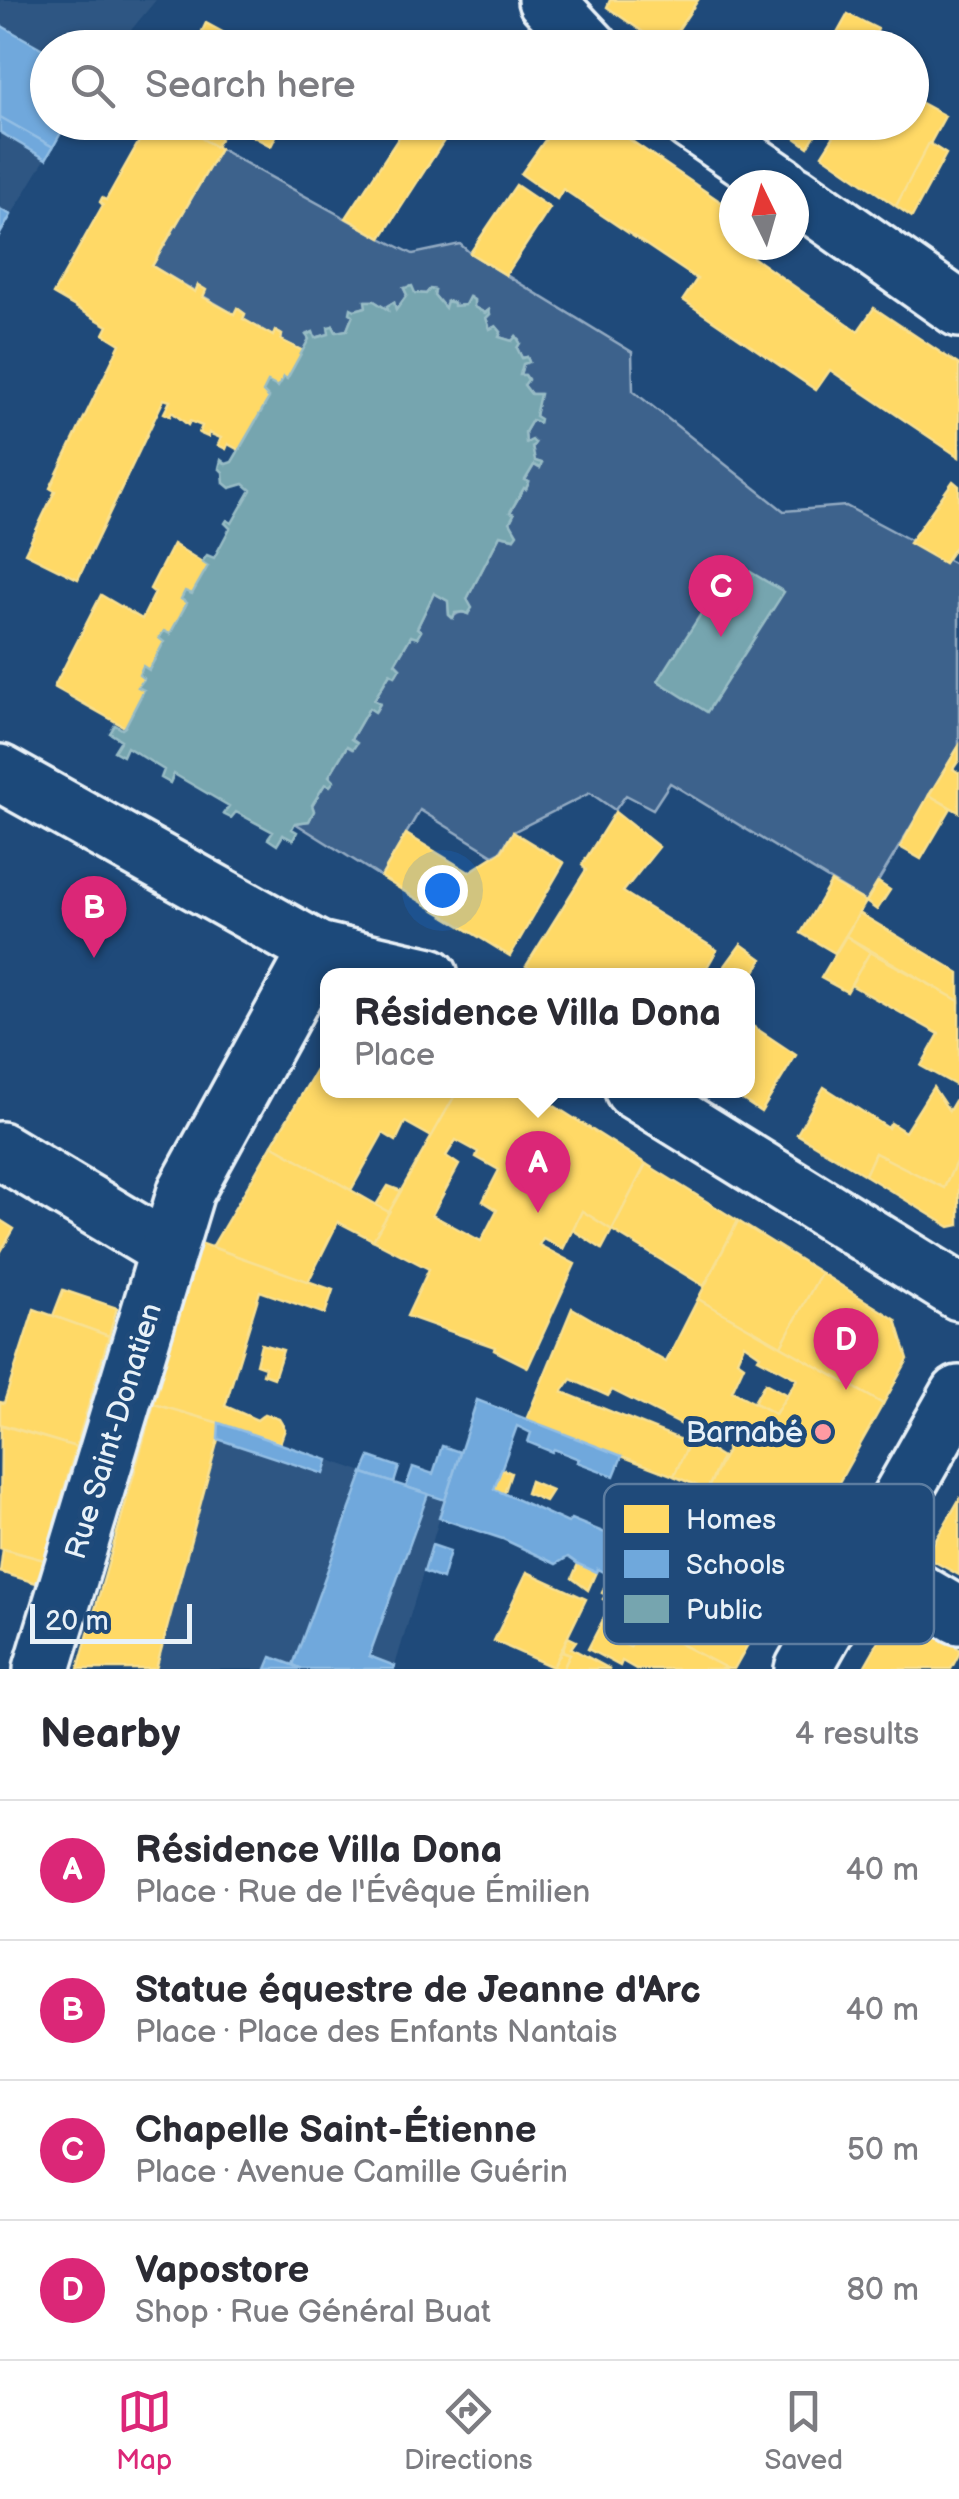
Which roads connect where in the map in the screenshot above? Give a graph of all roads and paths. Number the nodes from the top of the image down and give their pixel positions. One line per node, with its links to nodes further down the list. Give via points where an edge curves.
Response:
1 (546, 0): 2 (street)
2 (574, 30)
3 (717, 140): 4 (street)
4 (761, 170)
5 (809, 204): 6 (street)
6 (959, 309)
7 (0, 773): 8 (street)
8 (318, 950): 9 (street); 12 (street, Rue Saint-Donatien, via 186,1191)
9 (396, 968)
10 (646, 1098): 13 (street)
11 (0, 1150): 12 (street)
12 (167, 1250): 19 (street, Rue Saint-Donatien)
13 (959, 1292)
14 (959, 1394): 15 (street)
15 (907, 1484)
16 (934, 1601): 17 (street)
17 (959, 1616)
18 (816, 1644): 20 (street)
19 (42, 1669)
20 (802, 1669)

